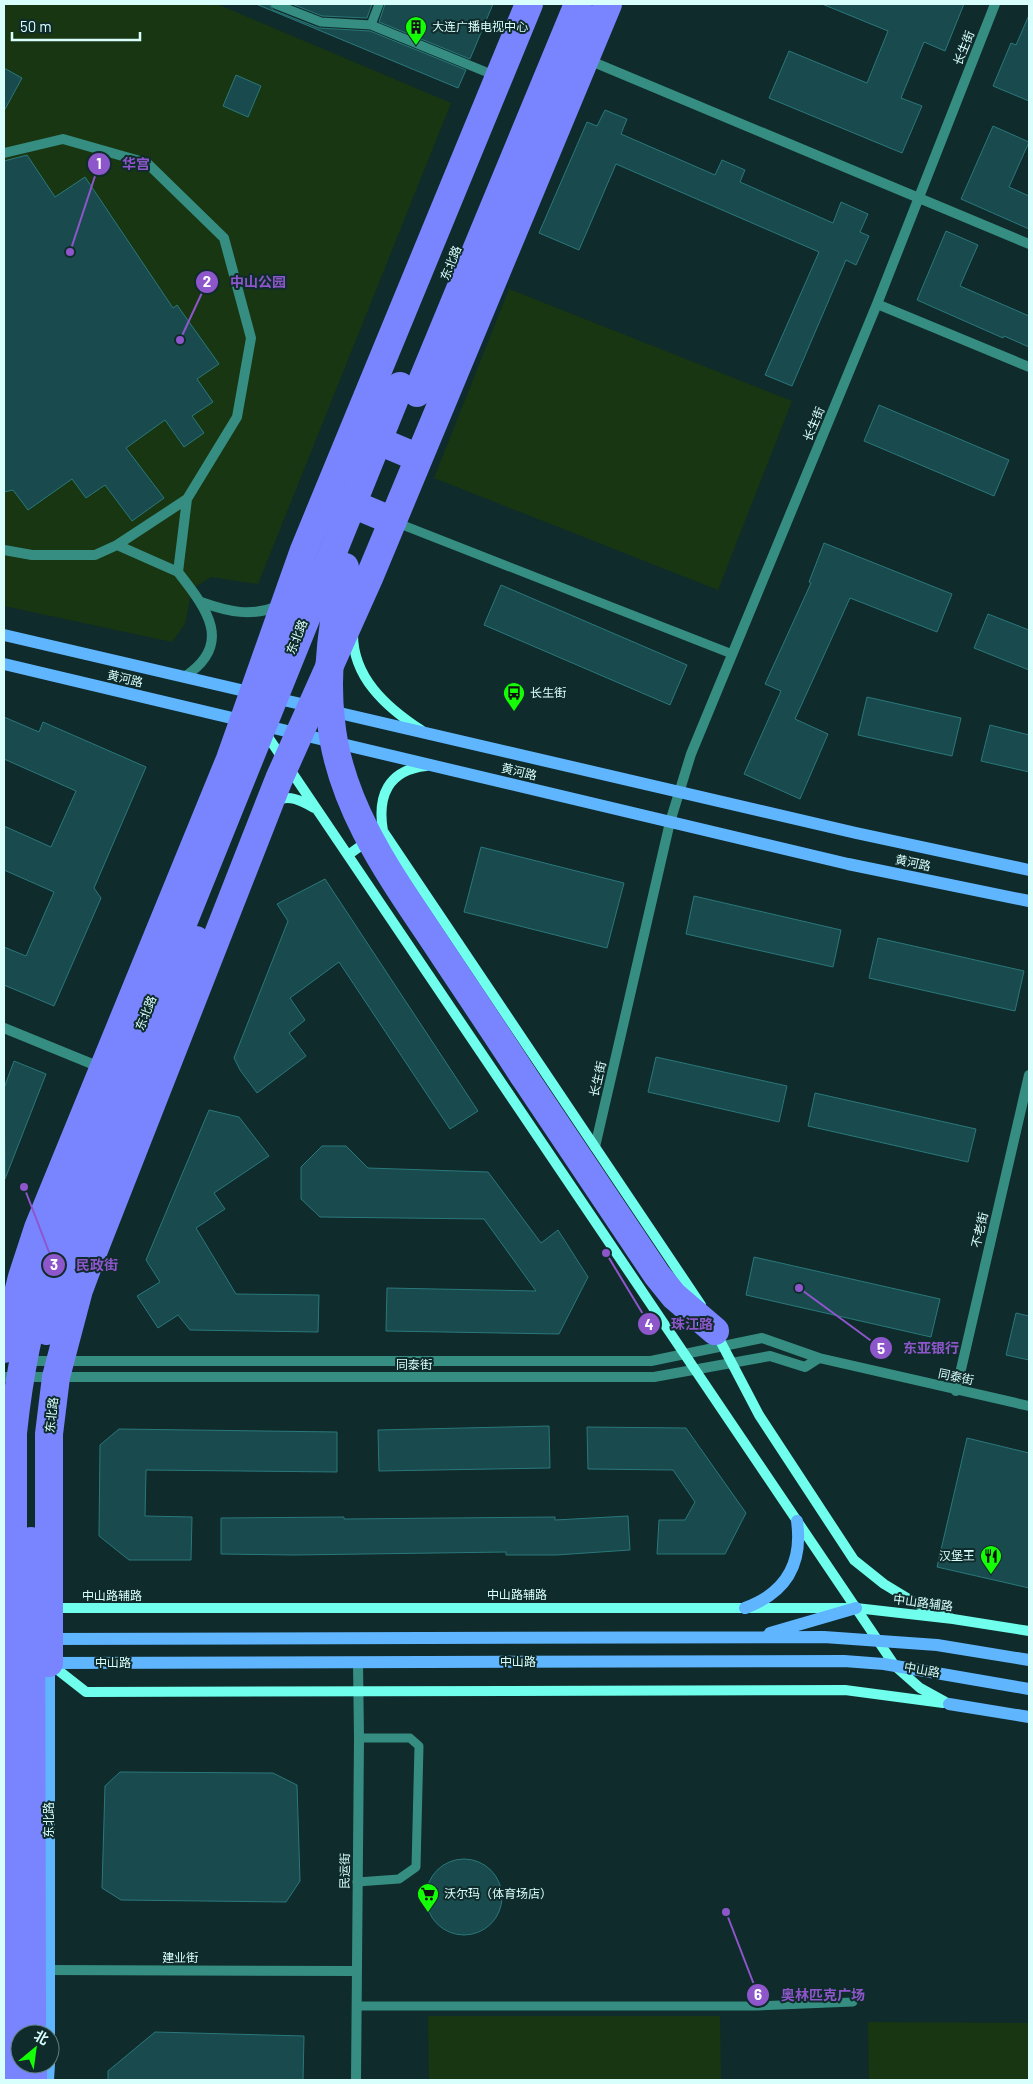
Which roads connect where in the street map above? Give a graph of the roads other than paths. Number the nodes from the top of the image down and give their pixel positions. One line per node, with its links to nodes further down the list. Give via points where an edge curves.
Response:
1 (275, 4): 8 (lane, via 321,22)
2 (379, 4): 8 (lane)
3 (529, 4): 10 (highway, 东北路)
4 (558, 4): 16 (highway, 东北路)
5 (578, 4): 16 (highway, 东北路)
6 (608, 4): 9 (highway, 东北路)
7 (995, 4): 12 (street, 长生街)
8 (371, 25): 10 (lane)
9 (585, 58): 12 (street); 18 (highway, 东北路)
10 (499, 77): 17 (highway, 东北路)
11 (4, 152): 20 (street, via 63,139 147,163 224,238 251,338 237,417)
12 (918, 196): 13 (street); 14 (street, 长生街)
13 (1029, 244)
14 (877, 304): 15 (street); 30 (street, 长生街)
15 (1029, 367)
16 (409, 389): 24 (highway, 东北路); 83 (highway, 东北路, bridge, via 328,560 41,1281 18,1379 13,1433)
17 (353, 431): 18 (highway); 19 (highway, 东北路)
18 (419, 458): 21 (highway, 东北路)
19 (327, 493): 21 (highway); 27 (highway, 东北路)
20 (187, 499): 22 (street); 25 (street)
21 (393, 521): 28 (highway, 东北路); 30 (lane)
22 (117, 545): 23 (street, via 95,555 32,555); 25 (street)
23 (4, 550)
24 (345, 567): 53 (highway, bridge, via 334,612 330,652 331,723 351,796 366,833 389,873 657,1275); 91 (highway, 东北路, bridge, via 76,1243 49,1325 31,1434)
25 (178, 572): 26 (street)
26 (201, 602): 27 (street, via 244,614 264,612); 32 (street, via 212,631 212,644 200,667)
27 (285, 604): 34 (highway, 东北路)
28 (354, 612): 33 (highway, 东北路); 35 (main road, via 353,636 365,677 378,697)
29 (4, 635): 32 (main road, 黄河路)
30 (732, 654): 40 (street, 长生街)
31 (4, 664): 34 (main road, 黄河路)
32 (184, 677): 34 (main road, 黄河路)
33 (312, 706): 34 (main road, 黄河路); 35 (main road, 黄河路); 36 (highway, 东北路)
34 (251, 712): 36 (main road, 黄河路); 37 (main road); 39 (highway, 东北路)
35 (424, 732): 40 (main road, 黄河路)
36 (299, 734): 37 (highway, 东北路); 38 (main road, 黄河路)
37 (286, 764): 41 (highway, 东北路); 42 (main road)
38 (431, 765): 43 (main road, 黄河路); 44 (main road, via 400,773 391,782 383,796 380,812)
39 (219, 786): 41 (highway); 49 (highway, 东北路)
40 (679, 792): 43 (street, 长生街); 46 (main road, 黄河路)
41 (268, 806): 42 (main road, via 289,798); 51 (highway, 东北路)
42 (317, 810): 45 (main road)
43 (670, 822): 47 (main road, 黄河路, via 848,864); 52 (street, 长生街)
44 (383, 831): 45 (main road); 52 (main road)
45 (348, 855): 54 (main road)
46 (1029, 870)
47 (1029, 901)
48 (4, 1028): 49 (street)
49 (103, 1068): 51 (street); 55 (highway, 东北路, via 38,1228 22,1277)
50 (1029, 1075): 61 (street, 不老街)
51 (157, 1090): 58 (highway, 东北路, via 79,1290)
52 (595, 1147): 53 (main road, via 699,1302)
53 (719, 1339): 54 (street, 同泰街); 56 (street, 同泰街, via 762,1338); 57 (main road)
54 (684, 1354): 58 (street, 同泰街, via 650,1361); 59 (main road)
55 (8, 1355): 58 (street, 同泰街)
56 (819, 1358): 57 (street, 同泰街, via 805,1367 770,1356); 61 (street, 同泰街)
57 (732, 1363): 59 (street, 同泰街); 68 (main road, via 760,1415 854,1560 917,1604)
58 (58, 1369): 59 (street, 同泰街, via 654,1377); 60 (street, 同泰街); 65 (highway, 东北路, via 50,1434)
59 (694, 1370): 63 (main road)
60 (4, 1377)
61 (956, 1391): 62 (street, 同泰街)
62 (1029, 1406)
63 (797, 1521): 66 (main road, via 800,1542 788,1574 778,1590 764,1601); 67 (main road)
64 (4, 1608): 65 (main road, 中山路辅路)
65 (49, 1608): 66 (main road, 中山路辅路); 73 (highway, 东北路)
66 (745, 1608): 67 (main road, 中山路辅路)
67 (856, 1608): 68 (main road, 中山路辅路); 70 (main road); 71 (main road)
68 (953, 1619): 69 (main road, 中山路辅路)
69 (1029, 1632)
70 (756, 1637): 71 (main road, 中山路); 73 (main road, 中山路)
71 (877, 1639): 74 (main road, 中山路); 77 (main road)
72 (4, 1640): 73 (main road, 中山路)
73 (49, 1651): 75 (main road, 中山路); 76 (highway, 中山路); 79 (main road, via 86,1692); 87 (main road, 东北路)
74 (1029, 1660)
75 (358, 1662): 77 (main road, 中山路, via 844,1661); 79 (street, 民运街)
76 (4, 1664)
77 (895, 1666): 78 (main road, 中山路); 80 (main road, via 920,1688)
78 (1029, 1689)
79 (358, 1692): 80 (main road, via 845,1690); 82 (street, 民运街)
80 (949, 1704): 81 (main road)
81 (1029, 1717)
82 (359, 1738): 85 (street, 民运街); 85 (lane, via 410,1738 419,1746 416,1867 399,1879)
83 (11, 1771): 84 (highway); 93 (highway, 东北路, bridge)
84 (4, 1798)
85 (357, 1882): 88 (street, 民运街)
86 (4, 1970): 87 (street, 建业街)
87 (48, 1970): 88 (street, 建业街); 92 (main road, 东北路)
88 (357, 1971): 90 (street, 民运街)
89 (853, 2002): 90 (lane, via 756,2006)
90 (357, 2006): 94 (street, 民运街)
91 (32, 2024)
92 (48, 2024)
93 (13, 2080)
94 (356, 2080)

